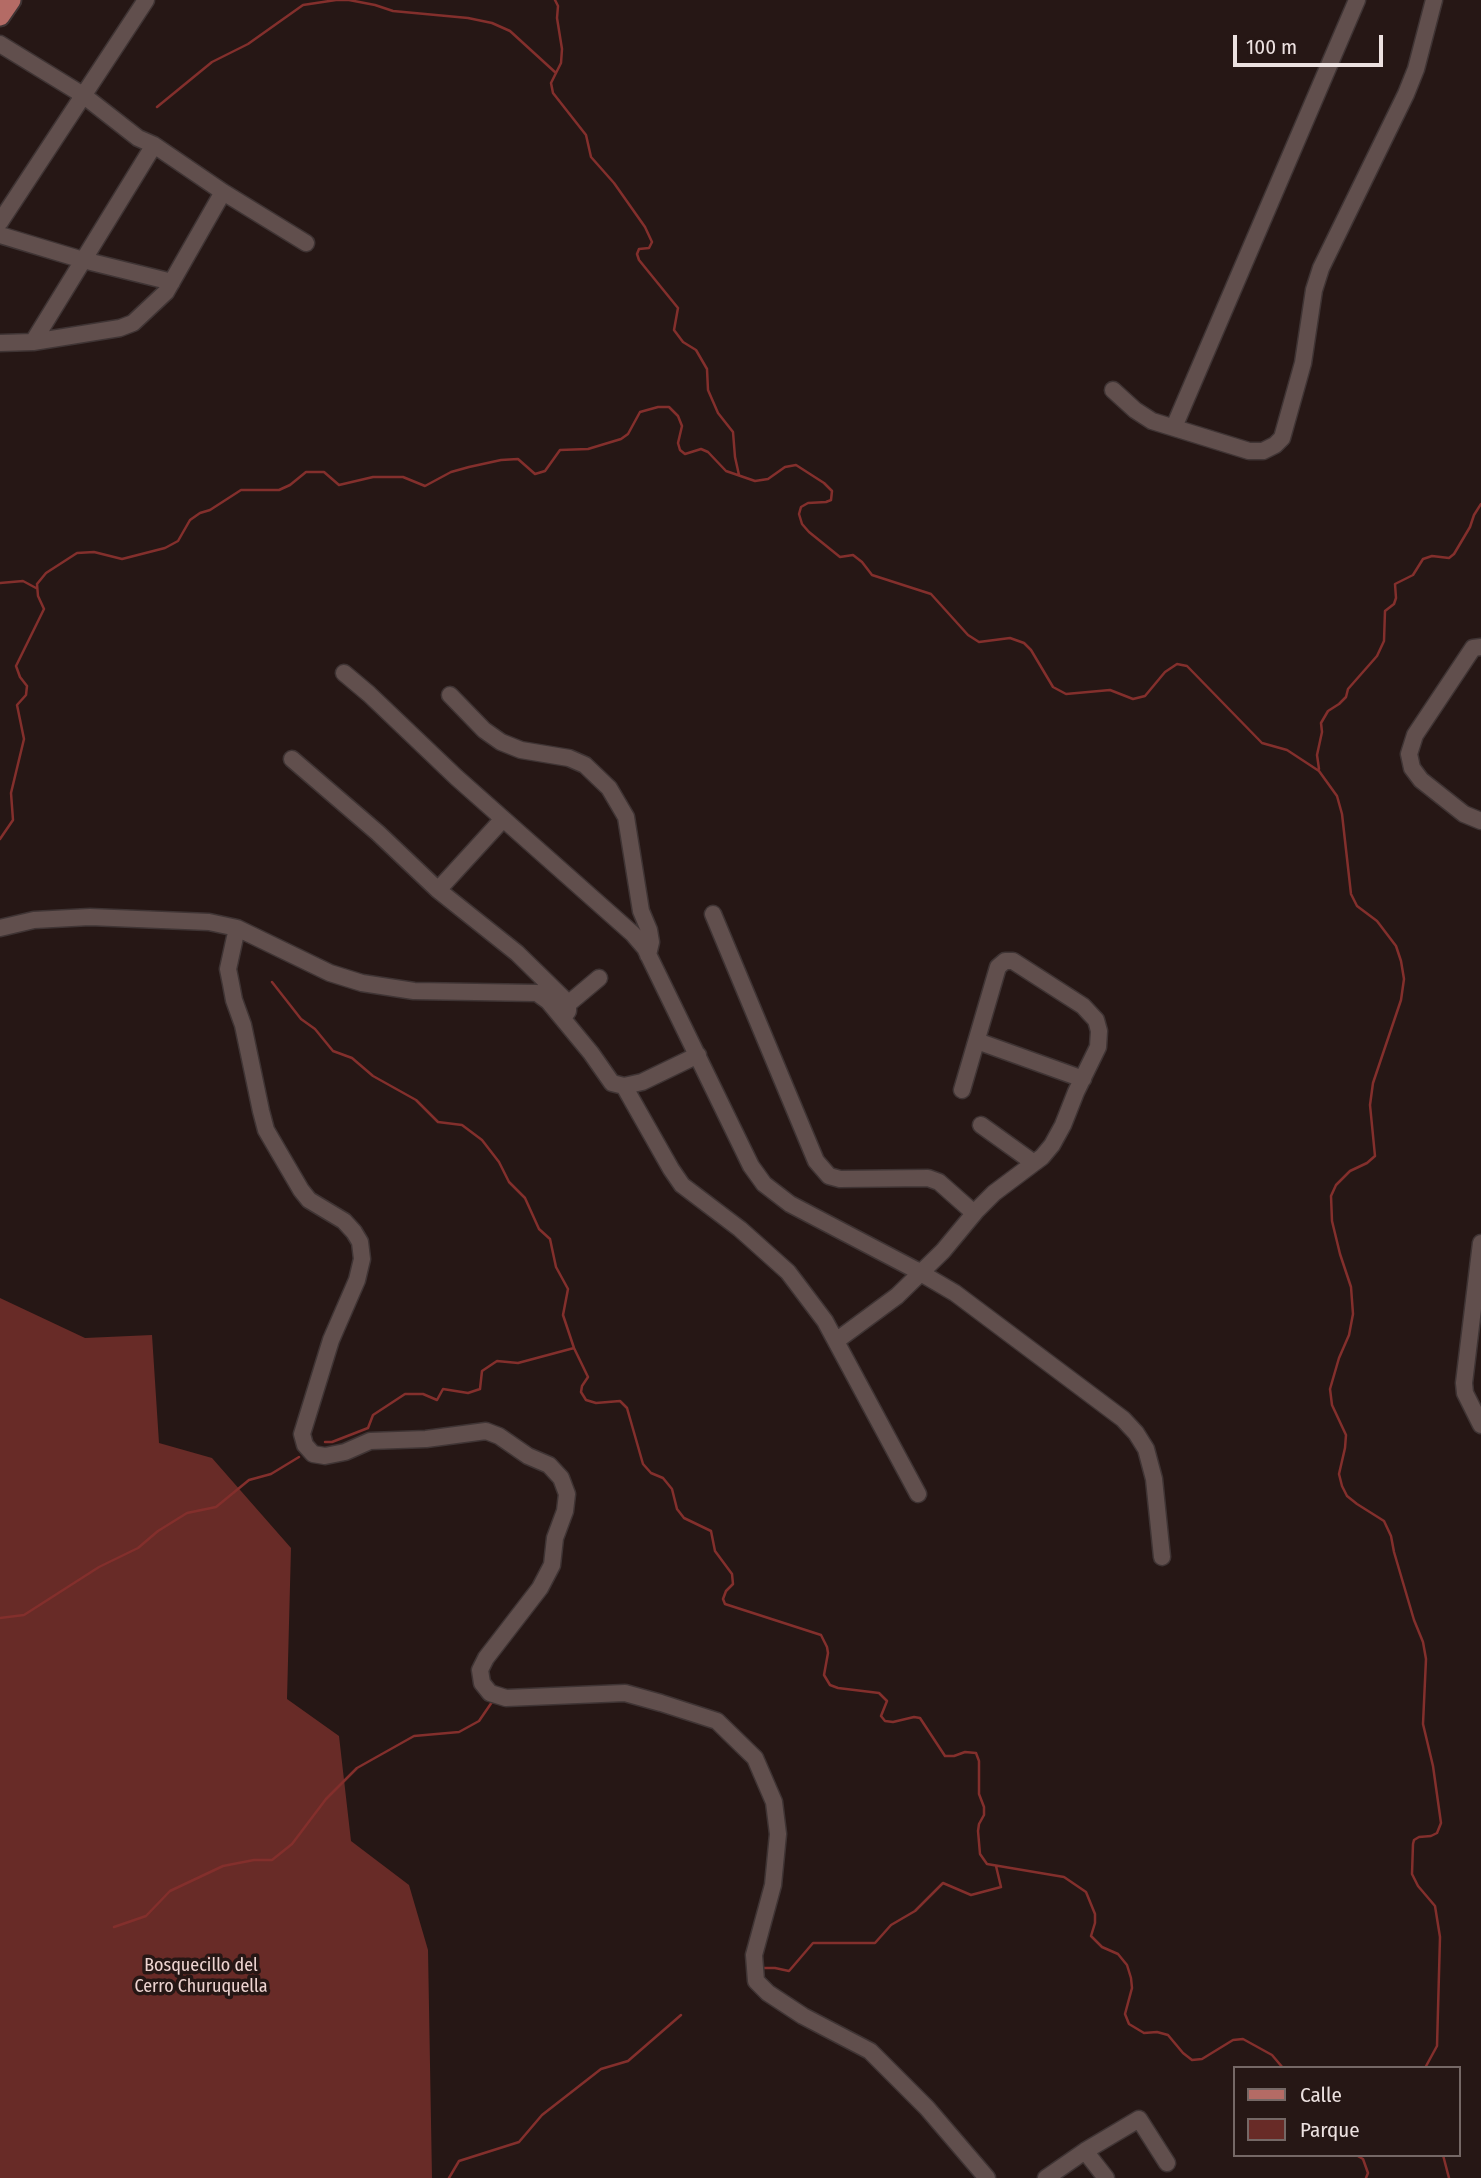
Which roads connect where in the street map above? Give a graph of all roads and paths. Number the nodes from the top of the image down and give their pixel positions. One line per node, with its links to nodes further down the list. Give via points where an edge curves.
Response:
1 (11, 0): 5 (main road)
2 (146, 0): 7 (street)
3 (1357, 0): 18 (street)
4 (1434, 0): 18 (street, via 1406,94 1321,268 1303,363 1282,438 1263,451 1249,451)
5 (0, 16)
6 (0, 44): 7 (street)
7 (83, 95): 8 (street); 10 (street)
8 (154, 145): 9 (street); 13 (street)
9 (223, 192): 12 (street); 14 (street)
10 (0, 222)
11 (0, 235): 13 (street)
12 (306, 243)
13 (83, 260): 14 (street); 15 (street)
14 (172, 282): 15 (street, via 133,323)
15 (33, 342): 16 (street)
16 (0, 343)
17 (1113, 390): 18 (street, via 1152,421)
18 (1174, 427)
19 (1481, 648): 24 (street, via 1473,648 1415,735 1409,754 1421,780 1464,814)
20 (344, 673): 23 (street)
21 (450, 695): 29 (street, via 501,742 569,758 585,765 609,788 626,817 641,911 651,942)
22 (292, 759): 25 (street)
23 (503, 819): 25 (street); 29 (street, via 633,934)
24 (1481, 821)
25 (438, 890): 31 (street, via 517,953)
26 (713, 914): 39 (street, via 816,1161 829,1176 928,1178 940,1182)
27 (0, 928): 28 (street, via 34,920 90,917 209,922)
28 (237, 928): 31 (street, via 330,973 362,983 414,991 537,993); 48 (street, via 229,977 267,1130 309,1200 344,1222 360,1242 357,1280 327,1353 302,1434 305,1446 313,1454 325,1456 370,1441 486,1431 549,1465 567,1494 552,1565 540,1588 486,1658 480,1670 482,1683 490,1693 506,1698 625,1693 717,1721 755,1758 774,1802 778,1834 773,1885 754,1955 756,1981 803,2016 870,2051)
29 (648, 955): 33 (street)
30 (599, 978): 31 (street)
31 (565, 1011): 35 (street, via 612,1083)
32 (977, 1041): 34 (street); 34 (street, via 998,967 1013,961 1083,1006 1096,1020 1098,1047); 36 (street)
33 (698, 1055): 35 (street); 41 (street, via 764,1184 790,1203)
34 (1083, 1079): 38 (street, via 1052,1145)
35 (624, 1086): 42 (street, via 682,1185 788,1272)
36 (962, 1090)
37 (981, 1125): 38 (street)
38 (1034, 1163): 39 (street)
39 (974, 1213): 41 (street)
40 (1481, 1243): 43 (street, via 1464,1383)
41 (921, 1273): 42 (street); 45 (street, via 955,1293 1136,1433 1154,1479)
42 (836, 1341): 44 (street)
43 (1481, 1425)
44 (918, 1494)
45 (1162, 1557)
46 (1085, 2151): 47 (street, via 1139,2119); 49 (street); 50 (street)
47 (1167, 2163)
48 (987, 2178)
49 (1046, 2178)
50 (1106, 2178)

